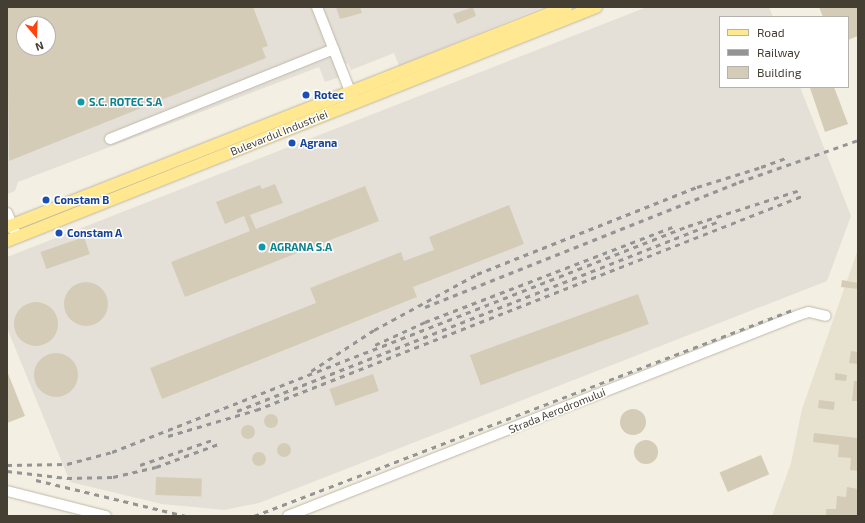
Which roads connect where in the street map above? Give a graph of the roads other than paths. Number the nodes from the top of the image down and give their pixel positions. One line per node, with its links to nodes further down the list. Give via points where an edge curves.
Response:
1 (317, 7): 4 (street)
2 (566, 7): 5 (main road, Bulevardul Industriei)
3 (596, 7): 5 (main road, Bulevardul Industriei)
4 (334, 49): 5 (street); 6 (street)
5 (352, 98): 8 (main road, Bulevardul Industriei); 9 (main road, Bulevardul Industriei)
6 (110, 139)
7 (7, 213): 8 (street)
8 (9, 226): 9 (street)
9 (12, 239)
10 (826, 316): 13 (street, Strada Aerodromului, via 809,312 799,315)
11 (7, 491): 12 (street)
12 (106, 516)
13 (288, 516)

